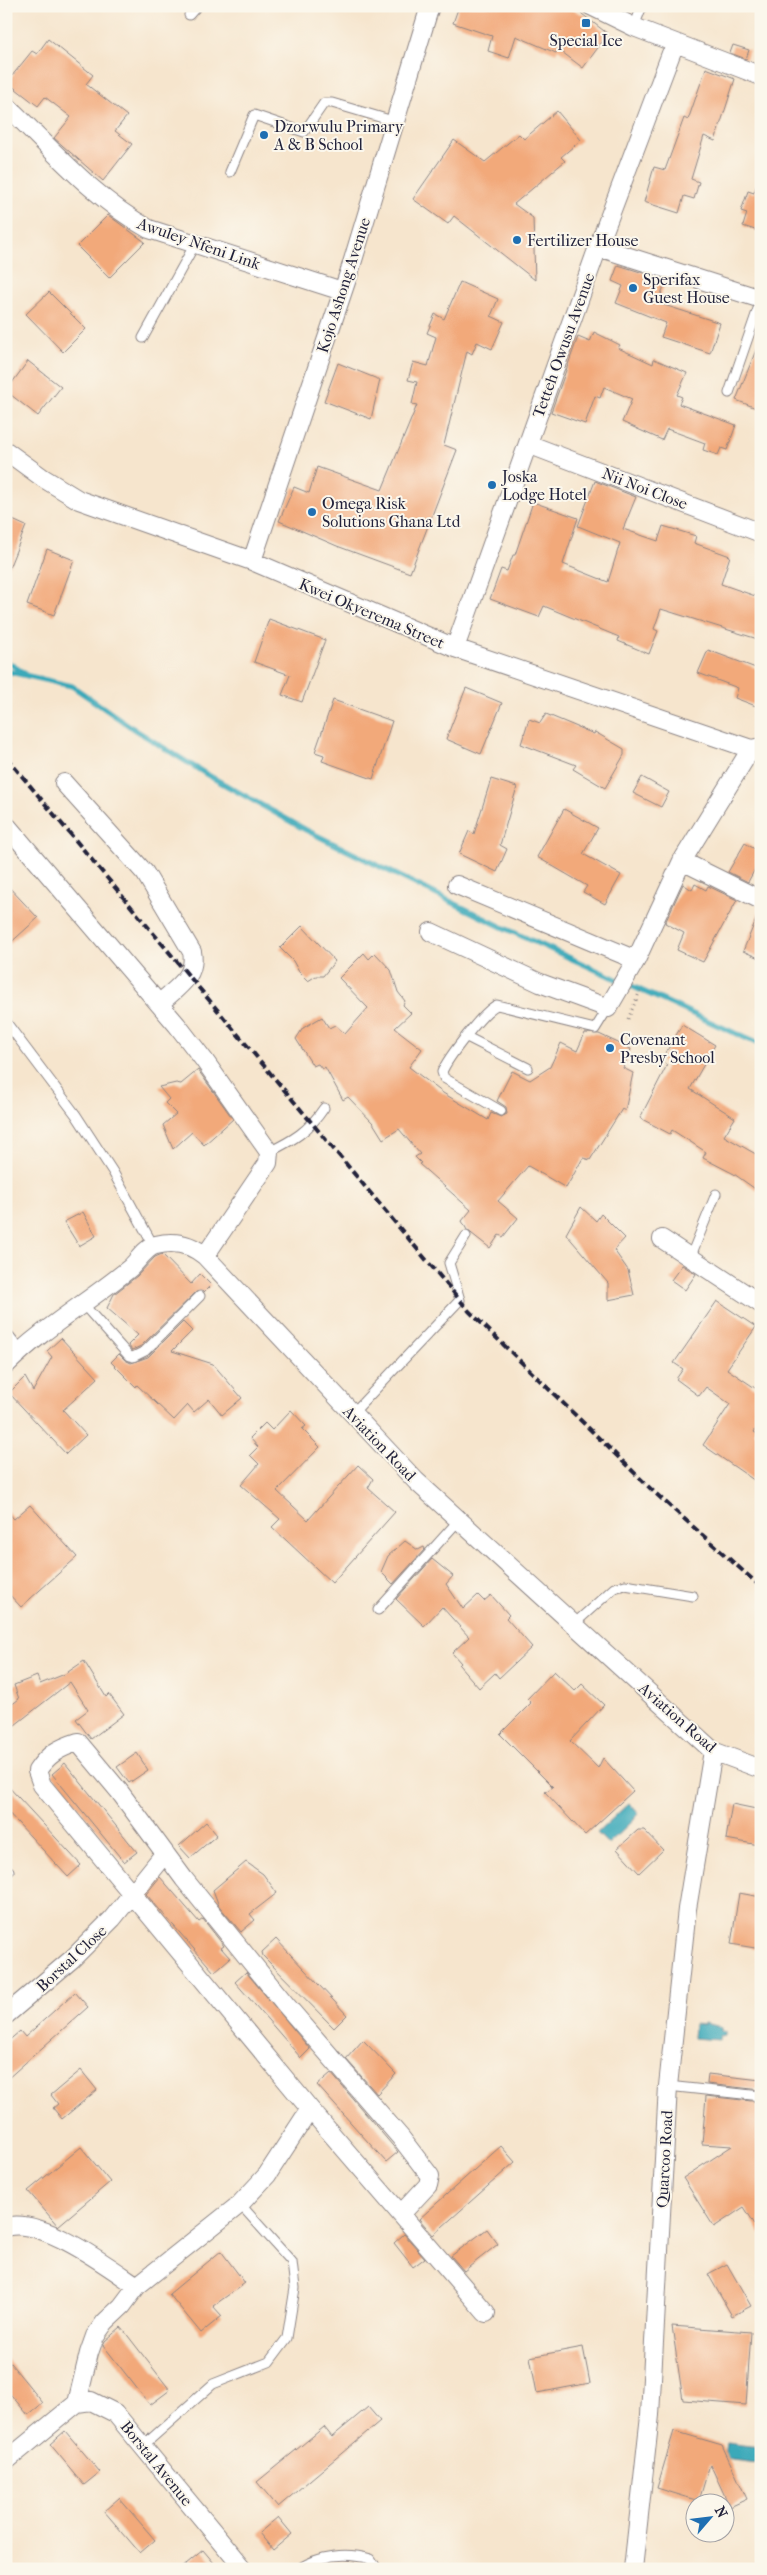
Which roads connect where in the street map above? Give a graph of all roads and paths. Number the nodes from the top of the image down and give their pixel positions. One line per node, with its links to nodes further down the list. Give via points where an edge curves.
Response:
1 (198, 6): 5 (lane)
2 (430, 6): 10 (street, Kojo Ashong Avenue)
3 (591, 6): 6 (street)
4 (642, 6): 6 (lane)
5 (189, 15)
6 (634, 27): 7 (street)
7 (675, 43): 8 (street); 13 (street, Tetteh Owusu Avenue)
8 (761, 76)
9 (6, 105): 12 (street, Awuley Nfeni Link, via 126,217 149,229)
10 (393, 121): 11 (lane, via 332,103 324,103 318,109 304,132 254,115); 14 (street, Kojo Ashong Avenue)
11 (230, 172)
12 (195, 244): 14 (street, Awuley Nfeni Link); 16 (lane)
13 (598, 247): 15 (street); 18 (street, Tetteh Owusu Avenue)
14 (342, 291): 21 (street, Kojo Ashong Avenue)
15 (761, 300): 17 (lane)
16 (143, 338)
17 (729, 393)
18 (528, 444): 20 (street, Nii Noi Close); 22 (street, Tetteh Owusu Avenue)
19 (6, 451): 21 (street, Kwei Okyerema Street, via 79,500)
20 (761, 533)
21 (252, 561): 22 (street, Kwei Okyerema Street)
22 (455, 648): 23 (street, Kwei Okyerema Street)
23 (756, 748): 26 (street)
24 (64, 782): 33 (street, via 145,873 192,952 194,963 189,976)
25 (8, 828): 33 (street)
26 (682, 861): 28 (street); 30 (street)
27 (457, 885): 30 (street)
28 (761, 900)
29 (432, 932): 32 (street, via 540,983)
30 (636, 960): 32 (street)
31 (643, 983): 34 (path)
32 (612, 1003): 36 (lane, via 594,1029 497,1005)
33 (159, 1004): 40 (street, via 204,1060)
34 (628, 1019)
35 (6, 1022): 44 (lane, via 76,1115 113,1172)
36 (467, 1037): 37 (lane); 39 (lane, via 444,1067 444,1078)
37 (528, 1068)
38 (324, 1108): 40 (lane, via 302,1133)
39 (501, 1111)
40 (268, 1152): 45 (street, via 268,1163)
41 (716, 1194): 46 (lane)
42 (466, 1236): 52 (lane, via 449,1263 460,1300)
43 (662, 1239): 46 (street)
44 (153, 1245): 45 (street, Aviation Road, via 192,1245); 48 (street, via 130,1268)
45 (205, 1256): 52 (street, Aviation Road)
46 (690, 1258): 49 (street)
47 (200, 1296): 48 (lane, via 145,1351 133,1357)
48 (82, 1303): 51 (street)
49 (761, 1304)
50 (6, 1339): 51 (street)
51 (12, 1359)
52 (351, 1414): 53 (street, Aviation Road)
53 (459, 1520): 55 (lane); 56 (street, Aviation Road)
54 (693, 1596): 56 (lane, via 625,1585 614,1588)
55 (378, 1610)
56 (574, 1624): 57 (street, Aviation Road)
57 (713, 1751): 58 (street, Aviation Road); 62 (street, Quarcoo Road, via 687,1909)
58 (761, 1769)
59 (165, 1853): 60 (street, Borstal Close); 60 (street, via 78,1742 59,1748 44,1759 37,1772 42,1785); 66 (street, via 286,2005 430,2176 428,2185)
60 (131, 1896): 61 (street, Borstal Close, via 112,1920 72,1959); 64 (street, via 197,1970)
61 (6, 2015)
62 (668, 2086): 63 (lane); 76 (street, Quarcoo Road, via 650,2415)
63 (761, 2096)
64 (310, 2109): 65 (street, via 266,2175); 66 (street)
65 (240, 2204): 68 (street); 71 (lane, via 292,2262 295,2288 287,2338 268,2362 213,2384)
66 (401, 2214): 69 (street)
67 (6, 2227): 68 (street, via 38,2229 69,2241)
68 (137, 2286): 70 (street, via 95,2336)
69 (486, 2313)
70 (77, 2402): 71 (street, Borstal Avenue, via 91,2401 115,2413); 72 (street)
71 (144, 2445): 73 (street, Borstal Avenue)
72 (6, 2461)
73 (244, 2569)
74 (298, 2569): 75 (lane, via 313,2559 355,2554 371,2559)
75 (377, 2569)
76 (633, 2569)

